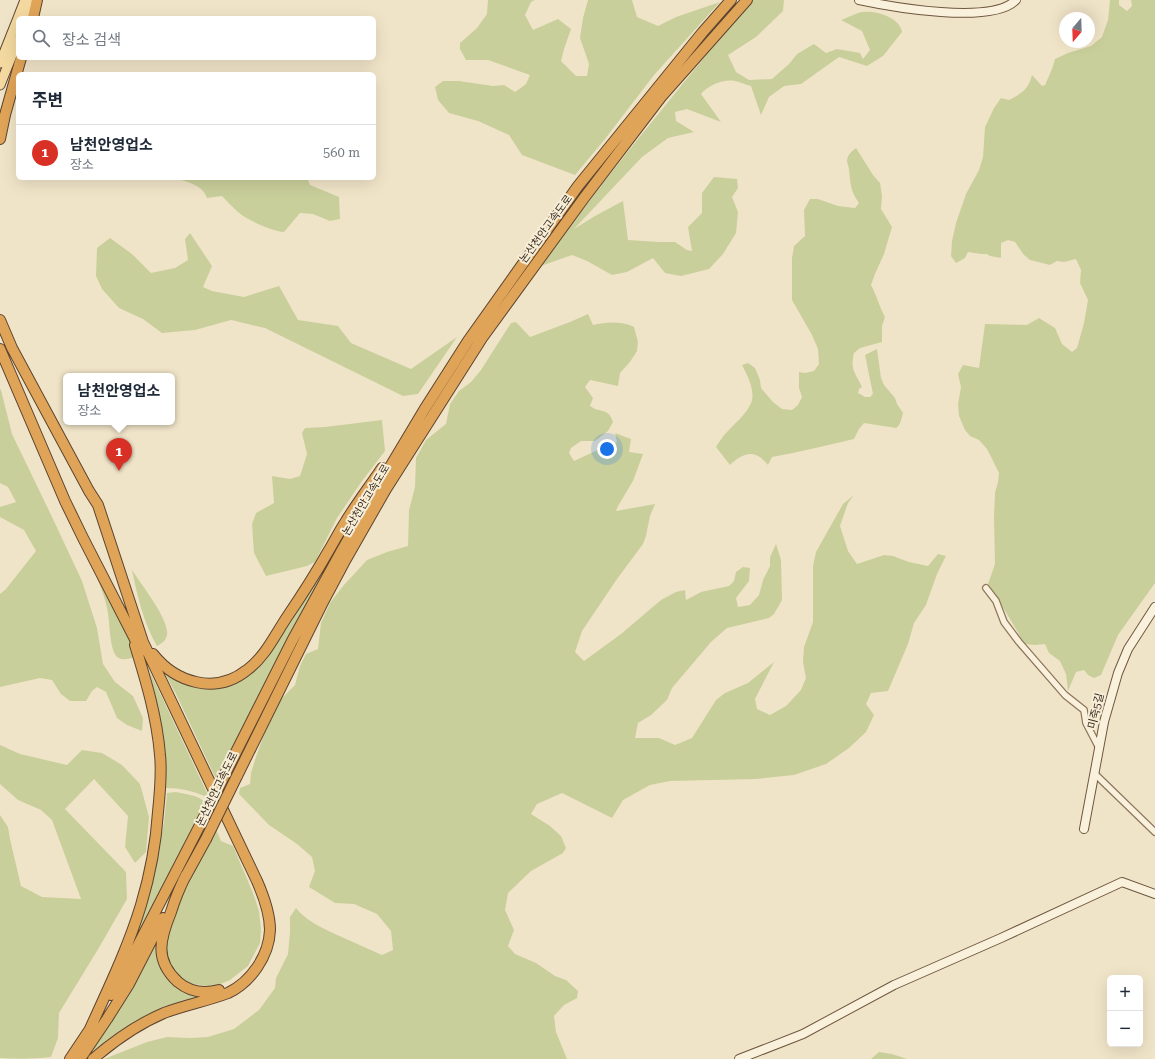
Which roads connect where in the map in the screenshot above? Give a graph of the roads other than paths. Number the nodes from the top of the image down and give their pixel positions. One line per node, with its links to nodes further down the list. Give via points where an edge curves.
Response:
1 (25, 0): 8 (main road)
2 (34, 0): 9 (main road)
3 (37, 0): 10 (highway)
4 (731, 0): 25 (highway, 논산천안고속도로, via 578,186 468,341)
5 (859, 0): 6 (street, via 920,10 974,13 1001,9)
6 (1016, 0)
7 (745, 2): 34 (highway, 논산천안고속도로, bridge, via 661,97 482,338 386,489 346,559)
8 (19, 16)
9 (28, 16)
10 (33, 16)
11 (16, 23): 14 (main road)
12 (16, 45): 17 (main road)
13 (21, 60): 15 (highway)
14 (0, 63)
15 (18, 72)
16 (16, 78): 18 (highway)
17 (0, 85)
18 (0, 139)
19 (0, 320): 21 (highway)
20 (0, 330): 21 (highway)
21 (12, 348): 29 (highway, via 98,505)
22 (0, 349): 24 (highway)
23 (0, 364): 24 (highway)
24 (16, 385): 28 (highway, via 65,501)
25 (424, 410): 29 (highway, via 345,522 308,586 264,653 247,671 221,682 194,682 167,668); 36 (highway, 논산천안고속도로, bridge, via 292,641 121,978)
26 (986, 588): 30 (street, via 996,601 1004,622 1019,642 1065,695 1084,710 1086,723)
27 (1155, 607): 30 (street, 미죽5길, via 1128,649 1118,673)
28 (130, 628): 34 (highway, via 260,904 264,925 256,959 240,979 225,988 204,992 192,990 182,985 170,973 163,959 162,937); 36 (highway, via 146,680 158,737 161,775 158,822 139,912)
29 (143, 642): 39 (highway, via 257,881 269,916 270,931 262,958 255,971 242,984 227,993 164,1013 142,1024 124,1034)
30 (1099, 748): 31 (street, 미죽5길)
31 (1094, 774): 32 (street, 미죽5길); 33 (street)
32 (1084, 829)
33 (1155, 832)
34 (186, 875): 38 (highway, 논산천안고속도로, via 129,984)
35 (1155, 894): 40 (street, via 1122,882 894,985 803,1034)
36 (89, 1031): 37 (highway, 논산천안고속도로)
37 (70, 1059)
38 (80, 1059)
39 (93, 1059)
40 (739, 1059)

